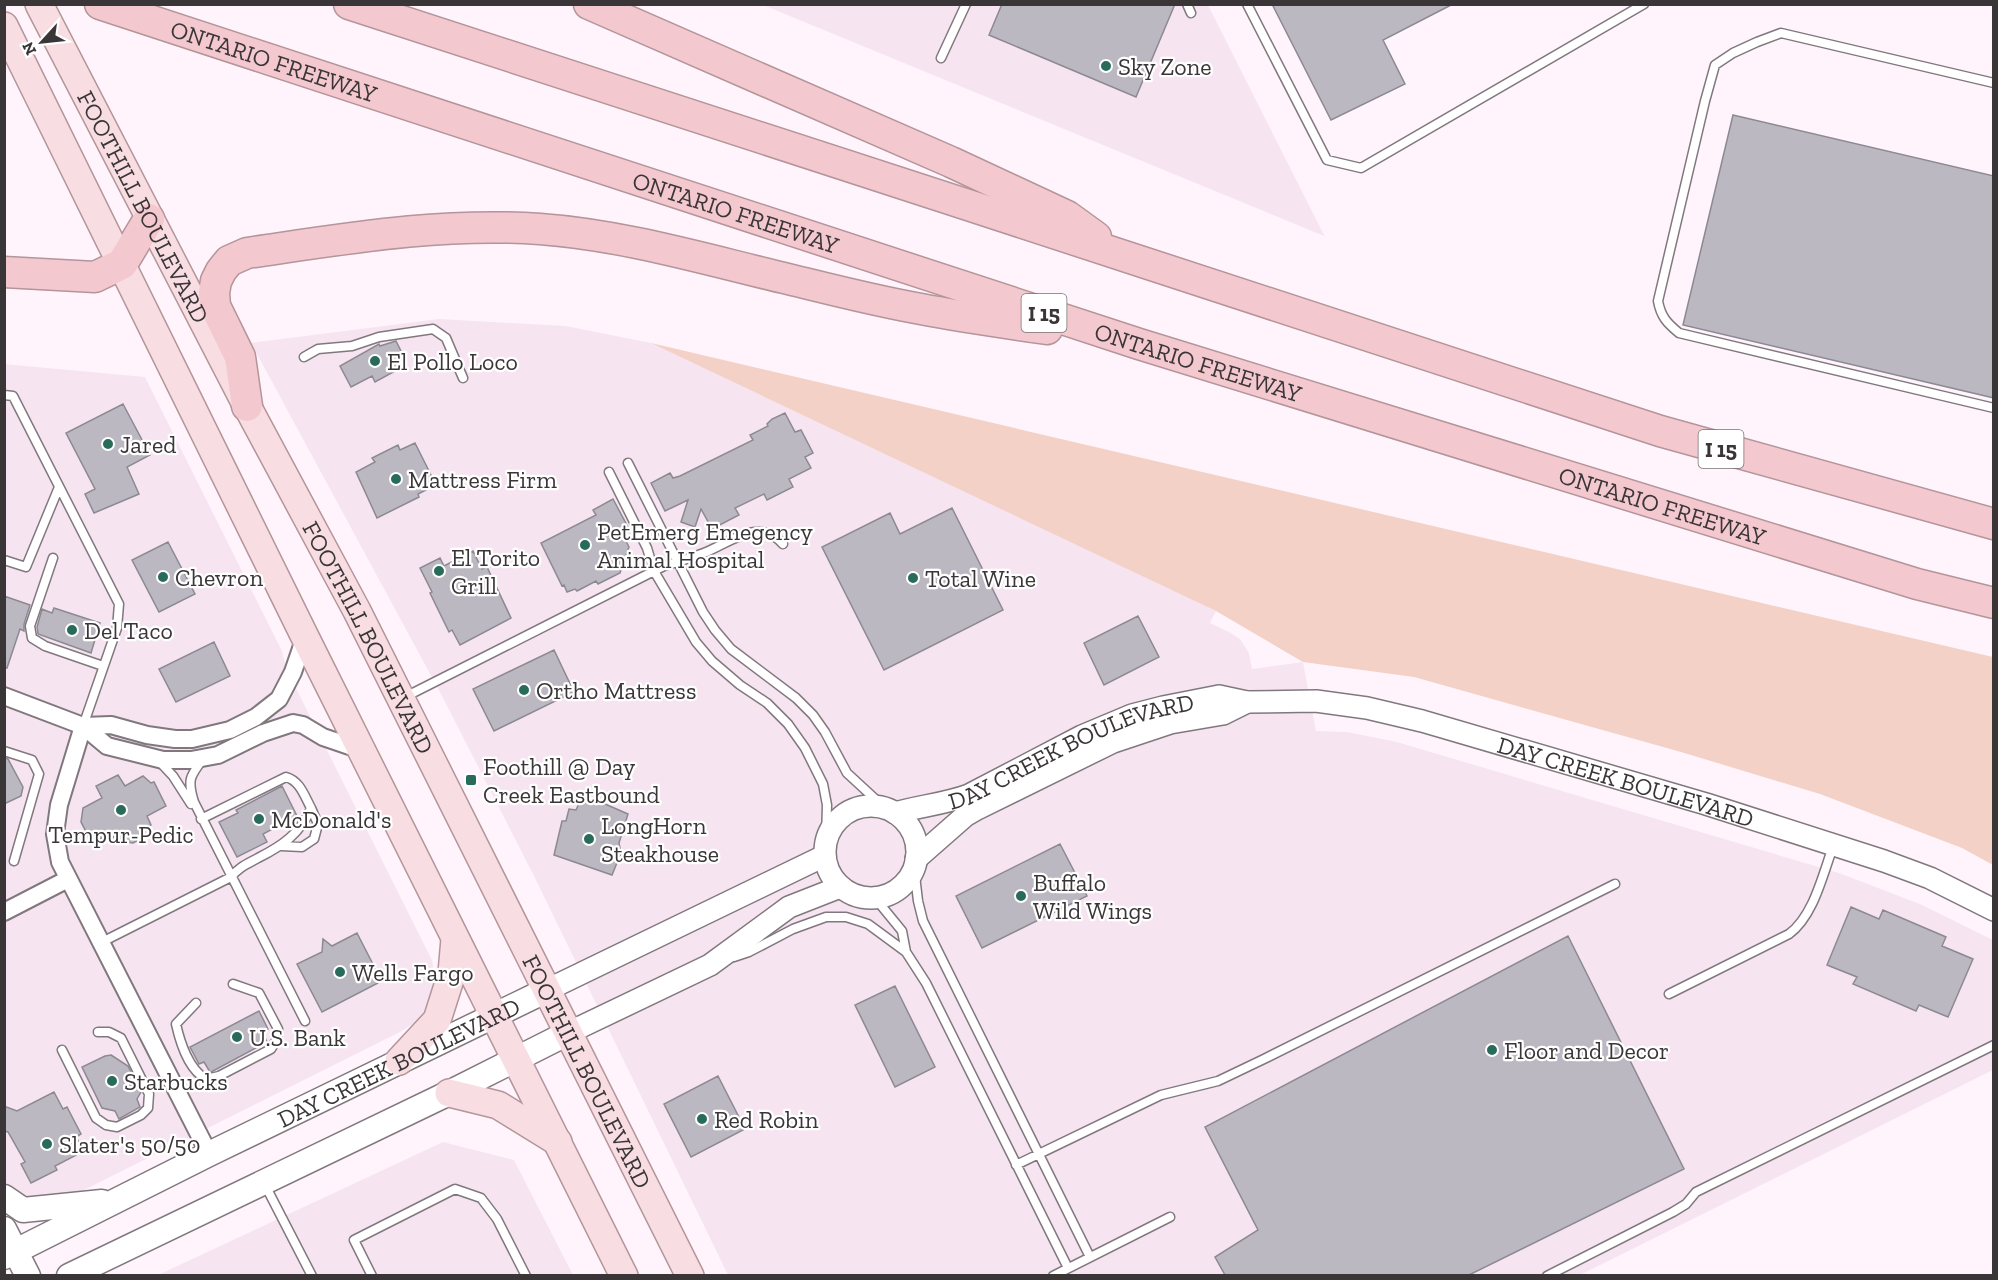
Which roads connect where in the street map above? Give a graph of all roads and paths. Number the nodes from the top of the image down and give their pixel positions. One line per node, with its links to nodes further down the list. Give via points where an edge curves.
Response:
1 (39, 4): 11 (main road, FOOTHILL BOULEVARD)
2 (100, 4): 15 (highway, ONTARIO FREEWAY / I 15)
3 (349, 4): 12 (highway, I 15)
4 (589, 4): 12 (highway, via 1067,216)
5 (966, 4): 9 (lane)
6 (1247, 4): 7 (lane, via 1327,160 1360,168)
7 (1644, 4)
8 (4, 26): 13 (main road, FOOTHILL BOULEVARD)
9 (941, 58)
10 (1994, 83): 20 (lane, via 1781,33 1733,53 1715,65 1658,301 1665,322 1679,333)
11 (149, 219): 13 (highway); 19 (main road, FOOTHILL BOULEVARD)
12 (1120, 254): 24 (highway, I 15, via 1660,431)
13 (122, 264): 14 (highway, via 95,277); 31 (main road, FOOTHILL BOULEVARD)
14 (4, 272)
15 (1139, 344): 19 (highway, via 919,309 588,234 457,227 382,233 247,253 229,261 216,281 215,306 240,357); 30 (highway, ONTARIO FREEWAY / I 15, via 1917,584)
16 (304, 357): 17 (lane, via 327,347 433,329 446,338)
17 (463, 378)
18 (4, 395): 23 (lane, via 13,396)
19 (247, 406): 34 (main road, FOOTHILL BOULEVARD)
20 (1994, 408)
21 (628, 463): 28 (lane)
22 (609, 472): 29 (lane, via 647,548)
23 (59, 487): 27 (lane, via 26,567); 32 (lane, via 119,604 117,628)
24 (1994, 524)
25 (783, 544): 28 (lane, via 775,535 762,531 746,533)
26 (53, 558): 32 (lane, via 30,626 32,638)
27 (4, 560)
28 (678, 561): 29 (lane); 42 (lane, via 715,630 731,648 813,715 847,773)
29 (654, 571): 34 (lane); 46 (lane, via 696,642 712,661 767,703 805,748 823,784 827,805)
30 (1994, 603)
31 (305, 637): 36 (street, via 279,699 230,730 192,740 147,735 111,724); 37 (main road, FOOTHILL BOULEVARD)
32 (104, 666): 36 (lane)
33 (4, 696): 36 (street)
34 (400, 699): 61 (main road, FOOTHILL BOULEVARD)
35 (1247, 702): 42 (street, DAY CREEK BOULEVARD, via 1219,696 1163,706 1082,736 954,801); 44 (street, DAY CREEK BOULEVARD, via 1316,701 1367,708); 48 (street, DAY CREEK BOULEVARD, via 1223,714 1170,723 1102,747 965,816)
36 (82, 726): 39 (street, via 107,746); 50 (street, via 59,805 55,834)
37 (361, 750): 40 (street, via 293,723); 56 (main road, FOOTHILL BOULEVARD)
38 (4, 751): 47 (lane, via 32,760 39,774)
39 (155, 758): 40 (street); 43 (lane, via 173,776)
40 (204, 758): 43 (lane, via 191,775 189,785)
41 (311, 808): 43 (lane, via 298,784 286,777); 45 (lane, via 305,823); 45 (lane, via 318,824 314,839 302,847)
42 (890, 811): 46 (street, via 872,806 843,814 833,825); 48 (street, via 905,821 912,832)
43 (201, 819): 49 (lane)
44 (1835, 844): 54 (street, DAY CREEK BOULEVARD, via 1930,878); 62 (lane, via 1800,926)
45 (281, 846): 49 (lane, via 238,868)
46 (825, 847): 52 (street, via 827,867); 61 (street, DAY CREEK BOULEVARD)
47 (14, 861)
48 (915, 863): 53 (street, via 899,889); 75 (lane, via 923,921)
49 (231, 877): 57 (lane); 65 (lane)
50 (68, 879): 55 (street); 57 (street)
51 (1615, 884): 75 (lane, via 1264,1059 1211,1083 1161,1095)
52 (840, 887): 53 (street, via 857,896); 59 (street, DAY CREEK BOULEVARD, via 789,907)
53 (875, 898): 58 (lane, via 902,931)
54 (1994, 910)
55 (4, 912)
56 (455, 938): 64 (main road, FOOTHILL BOULEVARD); 71 (main road, via 452,973 437,1020)
57 (100, 943): 74 (street)
58 (906, 952): 59 (lane, via 868,924 846,917 826,917); 76 (lane, via 926,984)
59 (710, 965): 67 (street, DAY CREEK BOULEVARD)
60 (233, 984): 63 (lane, via 260,993 278,1029 277,1040 271,1049 206,1079 199,1075 176,1024)
61 (547, 990): 64 (main road, DAY CREEK BOULEVARD); 67 (main road, FOOTHILL BOULEVARD)
62 (1669, 994)
63 (196, 1003)
64 (495, 1016): 70 (main road, FOOTHILL BOULEVARD); 71 (main road, DAY CREEK BOULEVARD)
65 (305, 1021)
66 (98, 1032): 69 (lane, via 121,1038 149,1094 148,1108 141,1116 117,1127 96,1119)
67 (568, 1032): 70 (main road, DAY CREEK BOULEVARD); 91 (main road, FOOTHILL BOULEVARD)
68 (1994, 1045): 93 (lane, via 1696,1192 1673,1212)
69 (62, 1050)
70 (516, 1059): 72 (main road, DAY CREEK BOULEVARD); 73 (main road, FOOTHILL BOULEVARD)
71 (399, 1061): 74 (main road, DAY CREEK BOULEVARD)
72 (449, 1093): 73 (main road, via 498,1105); 77 (main road, DAY CREEK BOULEVARD)
73 (558, 1142): 90 (main road, FOOTHILL BOULEVARD)
74 (209, 1154): 79 (main road, DAY CREEK BOULEVARD)
75 (1039, 1154): 76 (lane); 83 (lane)
76 (1016, 1165): 84 (lane)
77 (264, 1182): 86 (main road, DAY CREEK BOULEVARD); 87 (lane)
78 (4, 1197): 79 (main road, via 22,1210)
79 (116, 1200): 82 (main road, DAY CREEK BOULEVARD)
80 (1170, 1217): 83 (lane)
81 (4, 1229): 82 (main road)
82 (10, 1254): 85 (main road)
83 (1090, 1257): 84 (lane)
84 (1068, 1268): 92 (lane)
85 (28, 1275)
86 (69, 1275)
87 (312, 1275)
88 (372, 1275): 89 (lane, via 354,1240 455,1189 481,1198 497,1219)
89 (526, 1275)
90 (624, 1275)
91 (690, 1275)
92 (1053, 1275)
93 (1547, 1275)

